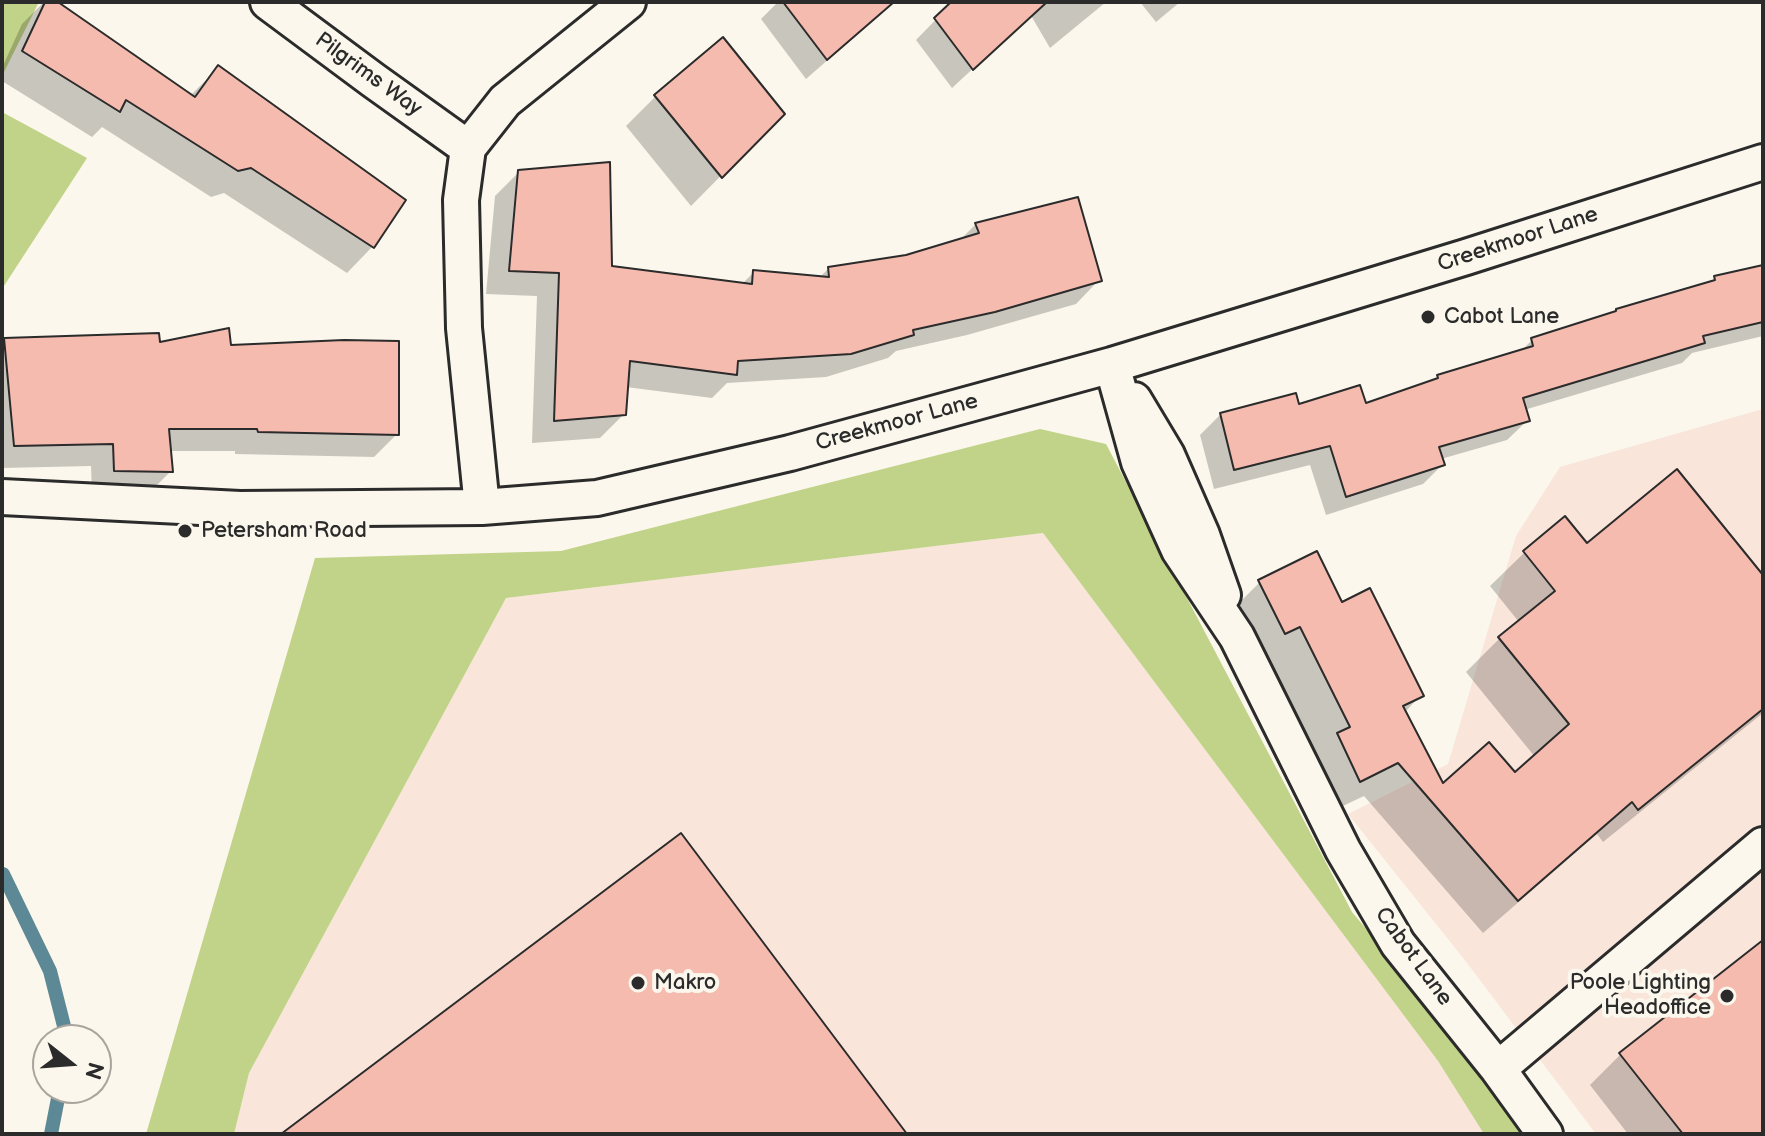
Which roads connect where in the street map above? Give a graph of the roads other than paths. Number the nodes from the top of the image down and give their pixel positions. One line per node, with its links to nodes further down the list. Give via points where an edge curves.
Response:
1 (268, 2): 3 (street, Pilgrims Way)
2 (628, 2): 3 (street, via 505,101)
3 (468, 148): 7 (street, via 461,200 464,328)
4 (1763, 162): 5 (street, Creekmoor Lane)
5 (1112, 365): 7 (street, Creekmoor Lane, via 790,453 597,498); 9 (street, Cabot Lane, via 1139,462 1179,550 1237,637 1343,850 1398,944)
6 (2, 497): 7 (street, Creekmoor Lane, via 240,509)
7 (482, 507)
8 (1763, 845): 9 (street)
9 (1498, 1069): 10 (street, Cabot Lane)
10 (1545, 1134)

